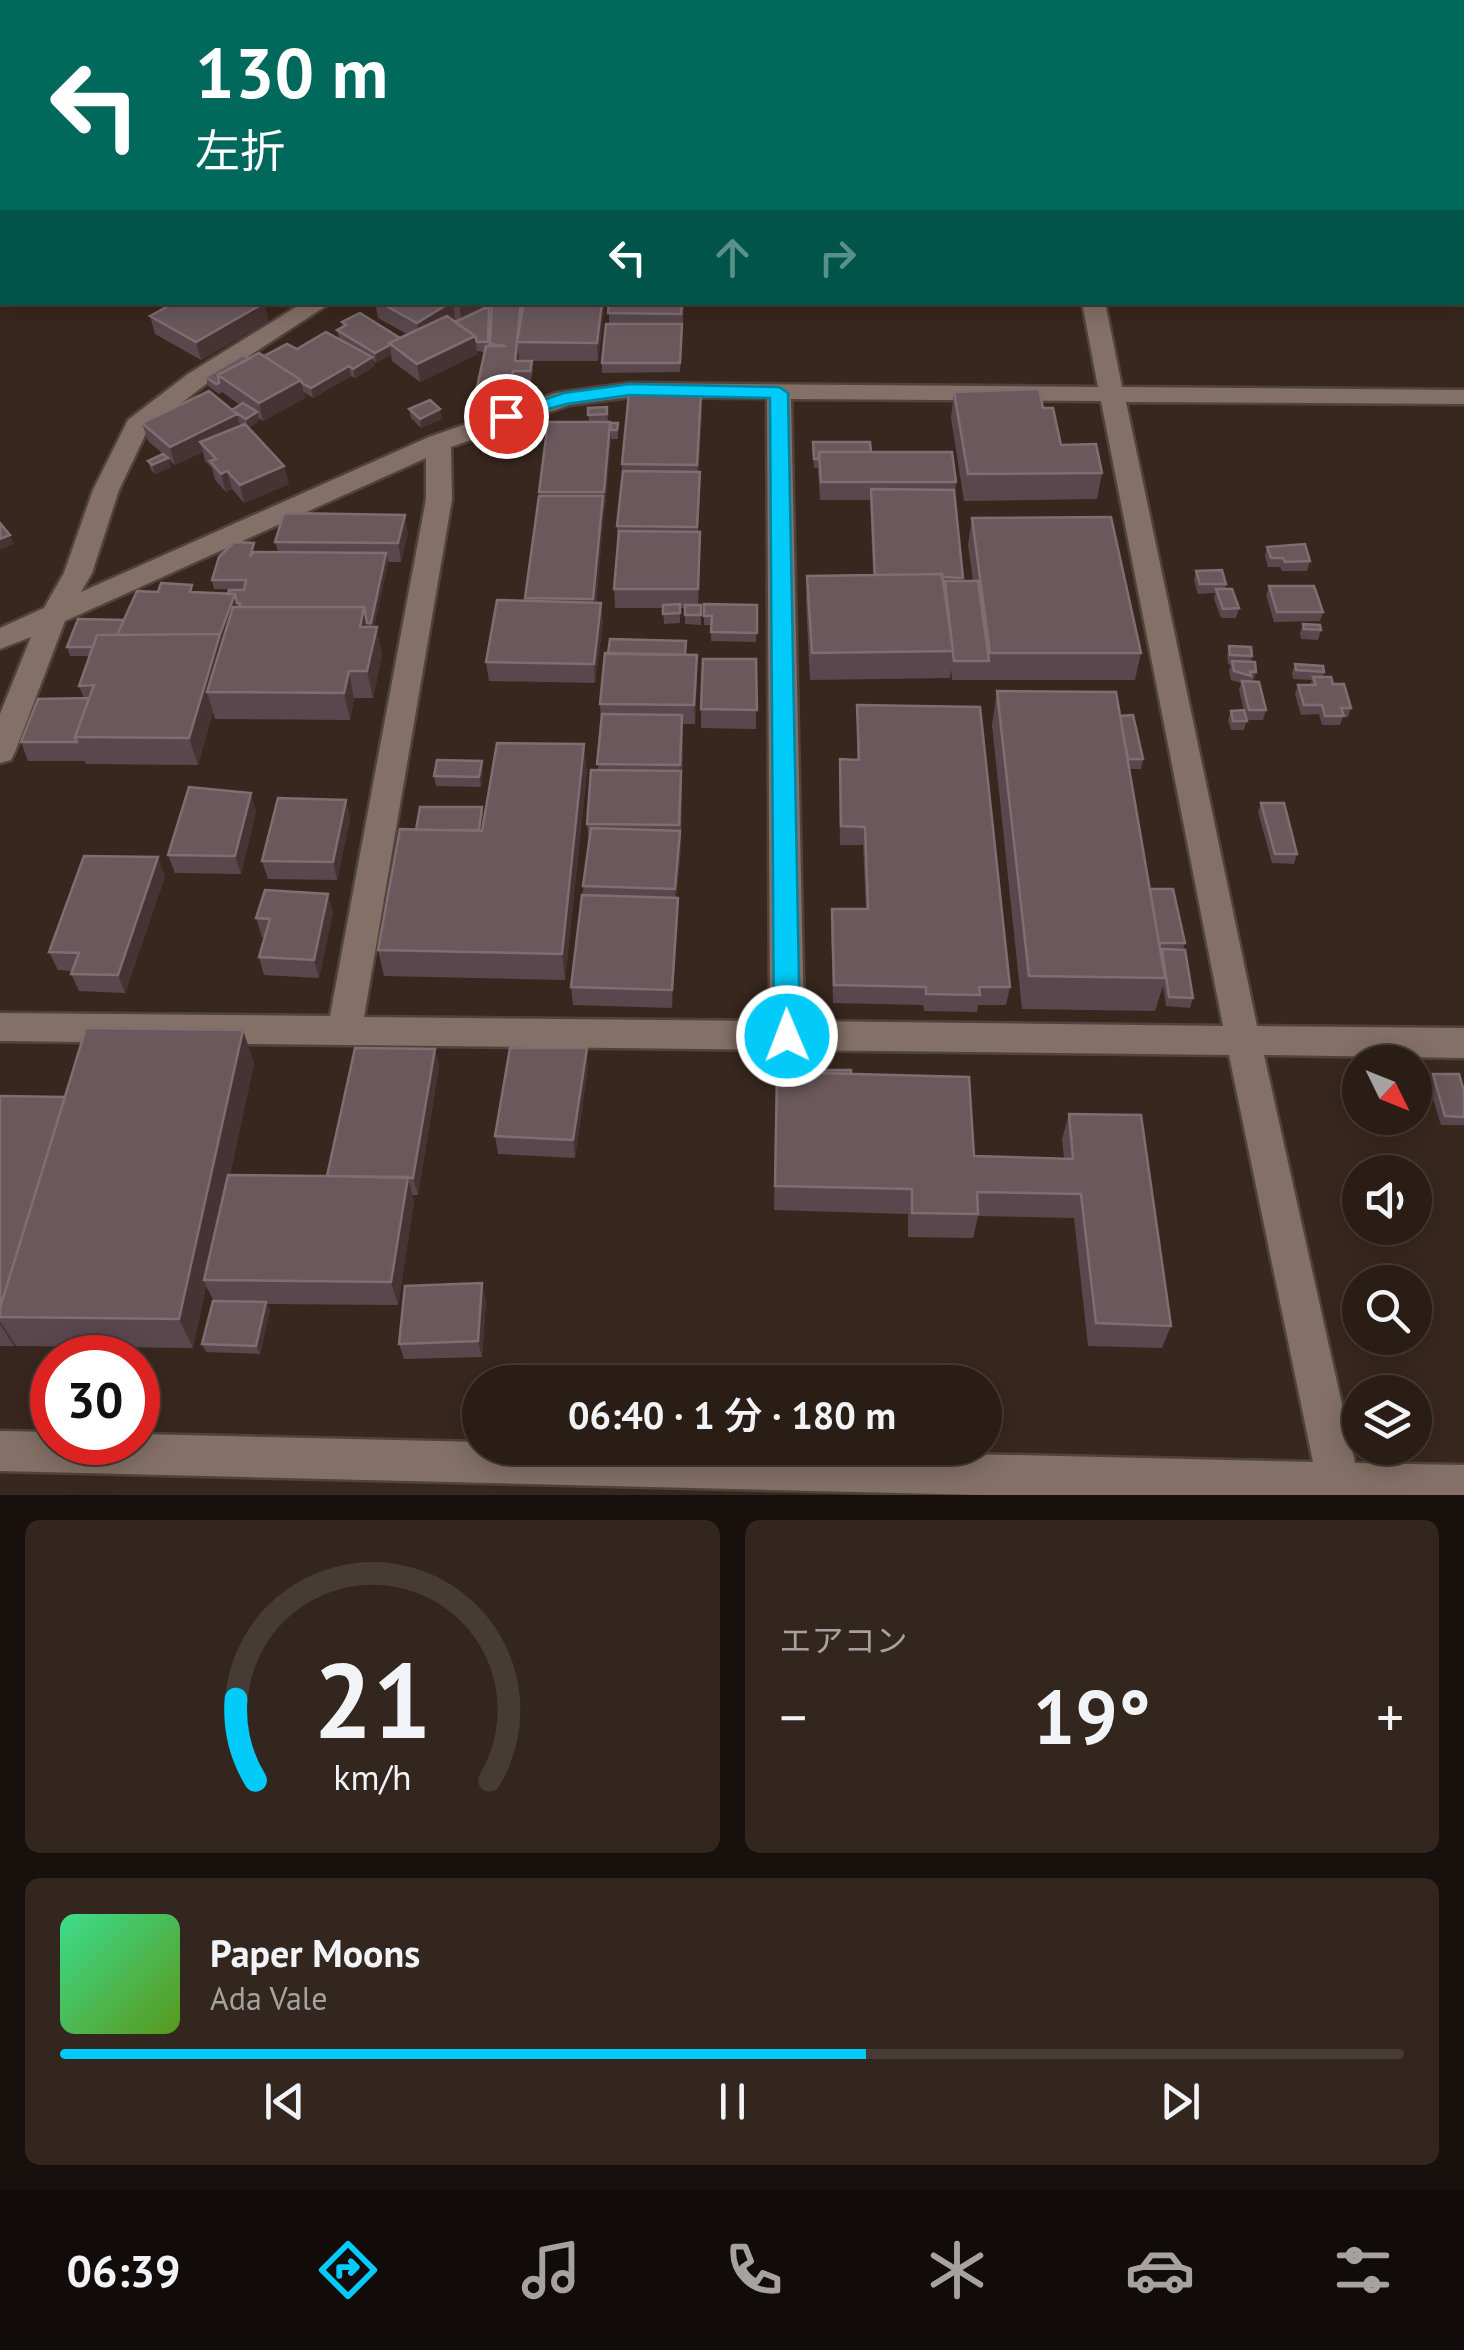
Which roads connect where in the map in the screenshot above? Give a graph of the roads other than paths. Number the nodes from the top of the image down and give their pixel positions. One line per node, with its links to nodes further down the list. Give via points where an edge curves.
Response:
1 (316, 305): 7 (street, via 137,425 78,572)
2 (1094, 305): 4 (street)
3 (779, 393): 4 (street); 6 (street, via 630,390 564,398); 12 (street)
4 (1112, 396): 5 (street); 13 (street)
5 (1464, 398)
6 (438, 442): 7 (street); 11 (street, via 440,499)
7 (52, 618): 8 (street); 9 (street)
8 (0, 640)
9 (0, 752)
10 (0, 1026): 11 (street)
11 (344, 1031): 12 (street)
12 (787, 1036): 13 (street)
13 (1243, 1040): 14 (street); 17 (street)
14 (1464, 1043)
15 (0, 1451): 17 (street)
16 (1464, 1486): 17 (street)
17 (1341, 1491)

